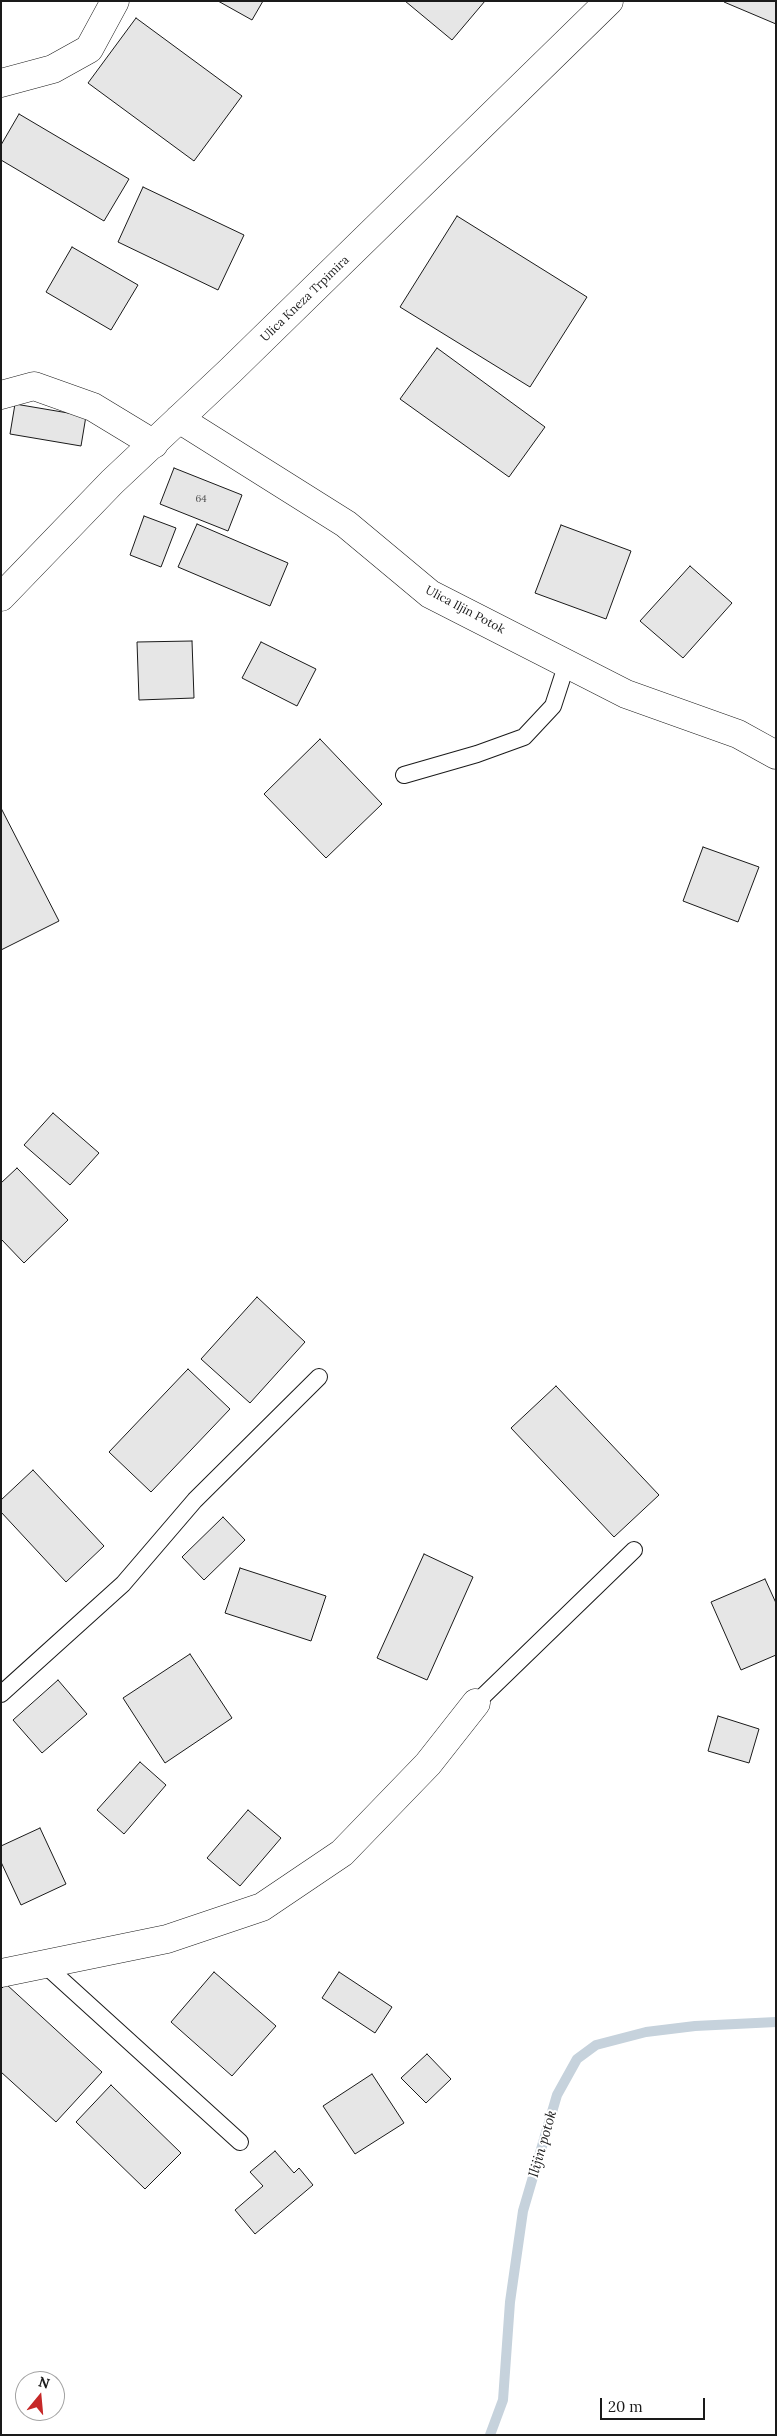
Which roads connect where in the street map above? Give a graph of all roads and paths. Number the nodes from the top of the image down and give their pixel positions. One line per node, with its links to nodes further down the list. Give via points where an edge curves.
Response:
1 (115, 1): 3 (street, via 89,49 53,69)
2 (609, 1): 5 (street, Ulica Kneza Trpimira)
3 (1, 83)
4 (1, 396): 6 (street, via 34,386 93,407)
5 (179, 419): 6 (street, Ulica Kneza Trpimira); 8 (street, Ulica Iljin Potok, via 346,524 430,594)
6 (154, 444): 7 (street, Ulica Kneza Trpimira, via 112,482)
7 (1, 597)
8 (567, 663): 9 (street, Ulica Iljin Potok, via 626,694 738,734); 10 (lane, via 553,706 524,737)
9 (776, 755)
10 (404, 775)
11 (319, 1377): 13 (lane, via 195,1500 123,1584)
12 (634, 1550): 14 (lane)
13 (1, 1694)
14 (476, 1703): 15 (street, via 428,1764 342,1853 262,1907 167,1939)
15 (45, 1964): 16 (street); 17 (lane)
16 (1, 1974)
17 (240, 2142)

